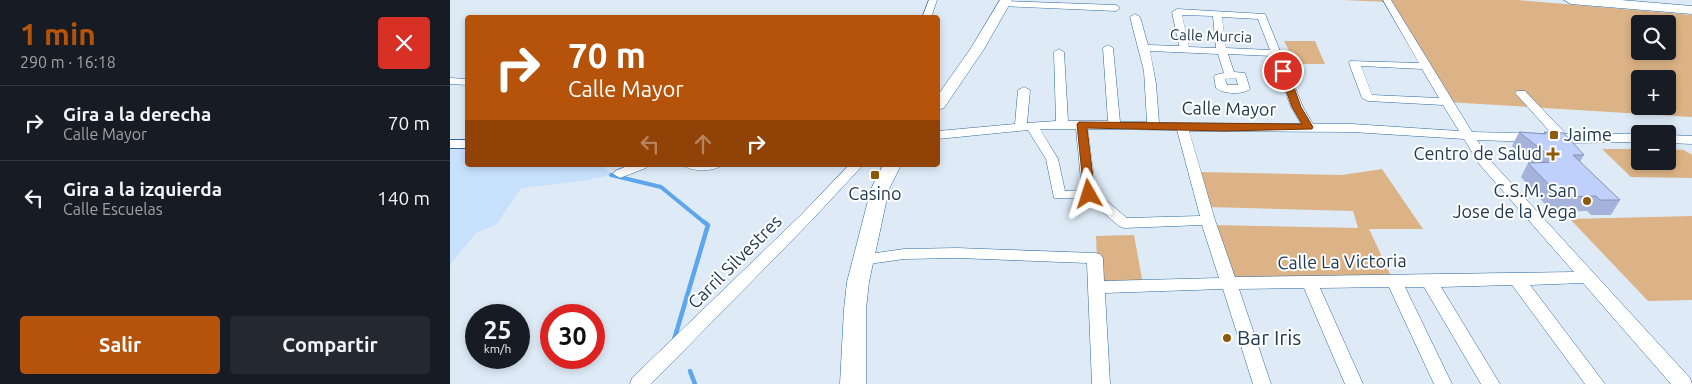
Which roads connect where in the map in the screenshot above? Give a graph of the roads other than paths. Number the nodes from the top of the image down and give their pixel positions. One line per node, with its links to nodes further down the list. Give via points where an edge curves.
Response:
1 (933, 0): 11 (street)
2 (1387, 0): 19 (street)
3 (1571, 0): 9 (main road)
4 (1618, 0): 7 (main road)
5 (1005, 2): 6 (street); 25 (main road)
6 (1062, 3): 8 (street)
7 (1692, 6)
8 (1116, 8)
9 (1692, 10)
10 (1217, 14): 15 (street, via 1177,12); 17 (street); 18 (street, via 1262,16)
11 (927, 15)
12 (1136, 17): 14 (street)
13 (1108, 48): 29 (street)
14 (1145, 48): 15 (street, Calle Murcia); 31 (street, via 1153,88)
15 (1185, 50): 17 (street, Calle Murcia)
16 (1059, 52): 27 (street)
17 (1222, 52): 18 (street, Calle Murcia); 20 (street)
18 (1276, 53): 33 (street)
19 (1427, 66): 26 (street); 26 (street, via 1354,63 1368,98)
20 (1230, 75)
21 (450, 81): 22 (street)
22 (465, 82)
23 (1024, 90): 30 (street)
24 (1521, 93): 36 (street)
25 (940, 102)
26 (1447, 102): 35 (street)
27 (1062, 124): 28 (street, Calle Mayor); 30 (street, Calle Mayor)
28 (1082, 124): 29 (street, Calle Mayor); 46 (street)
29 (1114, 125): 31 (street, Calle Mayor)
30 (1027, 126): 34 (street, Calle Mayor); 46 (street, via 1052,159 1059,195)
31 (1153, 126): 32 (street, Calle Mayor)
32 (1182, 127): 33 (street, Calle Mayor); 47 (street)
33 (1308, 127): 35 (street, Calle Mayor)
34 (940, 135)
35 (1468, 136): 36 (street, Calle Mayor); 49 (street, via 1486,162)
36 (1564, 138): 37 (street, Calle Mayor)
37 (1631, 138)
38 (1676, 139): 39 (street)
39 (1691, 140)
40 (450, 144): 41 (street)
41 (465, 144)
42 (636, 167): 45 (street)
43 (854, 167): 56 (street, Carril Silvestres)
44 (891, 167): 48 (main road, via 880,189)
45 (620, 174)
46 (1089, 194): 47 (street, via 1124,223)
47 (1208, 220): 54 (street)
48 (862, 260): 55 (street, via 904,254 1094,258); 57 (main road, via 855,309)
49 (1589, 277): 50 (street, Calle La Victoria); 64 (street)
50 (1517, 280): 52 (street, Calle La Victoria); 63 (street)
51 (1394, 281): 52 (street, Calle La Victoria); 53 (street, Calle La Victoria); 61 (street)
52 (1429, 281): 62 (street)
53 (1309, 282): 54 (street, Calle La Victoria); 60 (street)
54 (1228, 283): 55 (street, Calle La Victoria); 59 (street)
55 (1096, 287): 58 (street)
56 (639, 384)
57 (853, 384)
58 (1101, 384)
59 (1262, 384)
60 (1354, 384)
61 (1443, 384)
62 (1491, 384)
63 (1596, 384)
64 (1684, 384)

